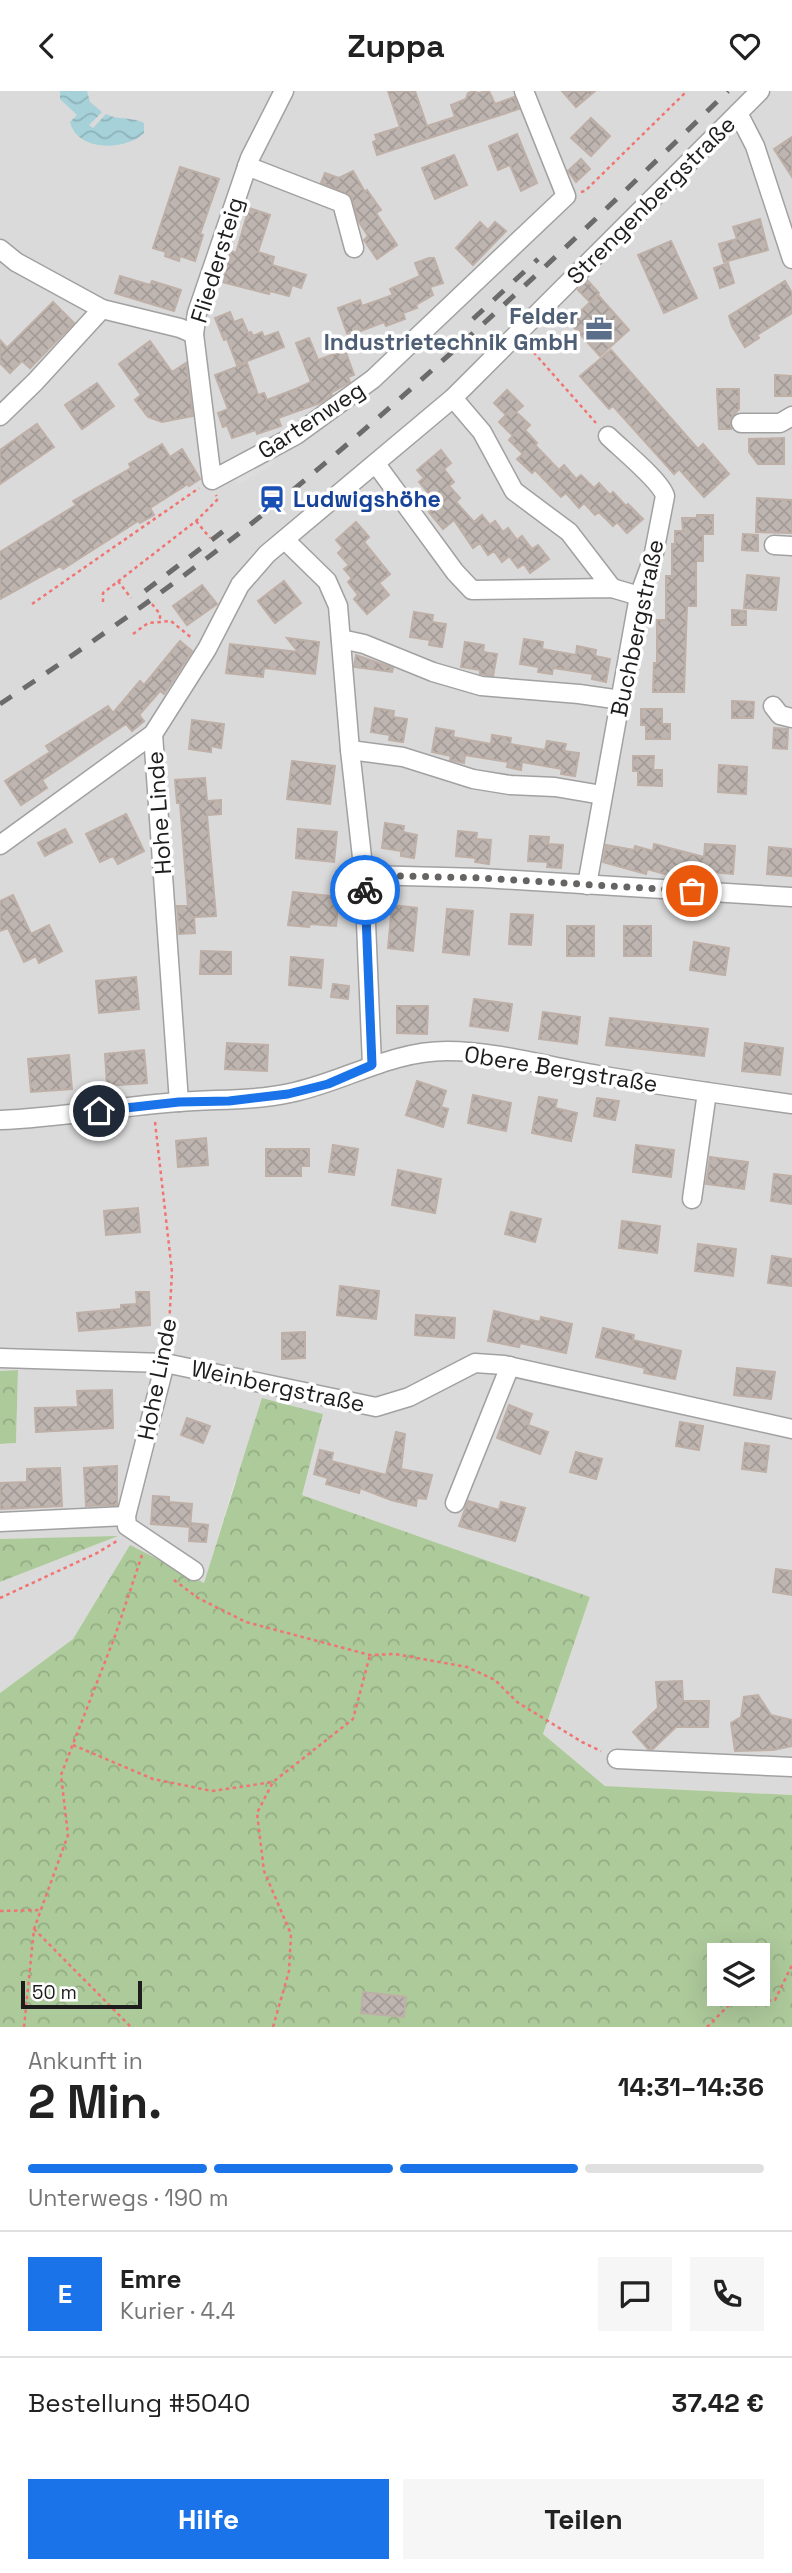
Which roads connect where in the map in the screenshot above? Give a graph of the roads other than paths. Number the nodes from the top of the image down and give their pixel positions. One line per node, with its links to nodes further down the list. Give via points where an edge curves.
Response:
1 (284, 91): 5 (street, Fliedersteig)
2 (524, 91): 17 (street, Gartenweg, via 566,197 373,379 296,435)
3 (760, 91): 4 (street, Strengenbergstraße)
4 (738, 114): 8 (street, via 755,146); 11 (street, Strengenbergstraße)
5 (247, 166): 6 (street, via 342,204); 10 (street, Fliedersteig)
6 (354, 248)
7 (0, 249): 9 (street)
8 (792, 259)
9 (102, 309): 10 (street); 13 (street)
10 (194, 334): 17 (street, Fliedersteig)
11 (453, 398): 16 (street, Strengenbergstraße); 19 (street, via 482,432 514,491 569,532)
12 (792, 416): 14 (street, via 780,423)
13 (0, 417)
14 (741, 423)
15 (608, 436): 20 (street, Buchbergstraße, via 666,496 653,558)
16 (376, 464): 18 (street, Strengenbergstraße); 19 (street, via 472,590)
17 (212, 480)
18 (285, 540): 21 (street, via 327,580 338,606); 25 (street, Strengenbergstraße, via 240,585 207,649)
19 (612, 588): 20 (street)
20 (639, 596): 22 (street, Buchbergstraße)
21 (341, 639): 22 (street, via 481,686); 26 (street)
22 (621, 700): 27 (street, Buchbergstraße)
23 (773, 706): 24 (street, via 780,715)
24 (792, 718)
25 (153, 734): 28 (street, Strengenbergstraße); 34 (street, Hohe Linde)
26 (350, 750): 27 (street, via 403,757 473,779); 29 (street)
27 (602, 795): 30 (street, Buchbergstraße)
28 (0, 845)
29 (365, 875): 30 (street); 32 (street)
30 (587, 885): 31 (street)
31 (792, 897)
32 (372, 1065): 33 (street, Obere Bergstraße, via 413,1053 473,1053); 34 (street, Obere Bergstraße, via 328,1084 288,1094)
33 (707, 1092): 35 (street, Obere Bergstraße); 37 (street)
34 (179, 1102): 36 (street, Obere Bergstraße)
35 (792, 1104)
36 (0, 1119)
37 (692, 1199)
38 (0, 1358): 39 (street, Weinbergstraße)
39 (165, 1363): 40 (street, Weinbergstraße, via 376,1407 409,1397 475,1363); 43 (street, Hohe Linde)
40 (510, 1366): 41 (street, Weinbergstraße); 42 (street)
41 (792, 1429)
42 (455, 1503)
43 (126, 1521): 44 (street); 45 (street)
44 (0, 1522)
45 (194, 1571)
46 (617, 1759): 47 (street)
47 (792, 1767)

